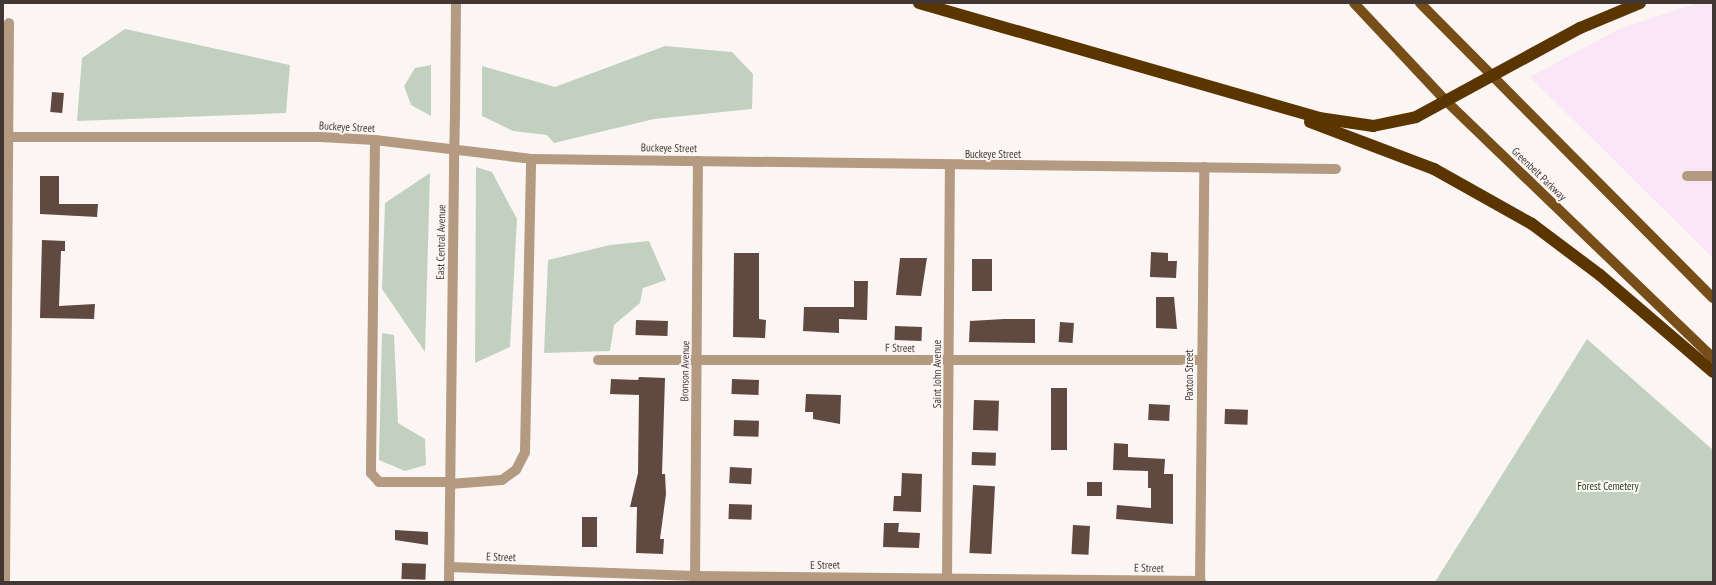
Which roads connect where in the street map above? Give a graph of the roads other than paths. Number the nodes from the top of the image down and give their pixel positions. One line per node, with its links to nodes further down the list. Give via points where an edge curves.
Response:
1 (919, 3): 8 (highway)
2 (1354, 3): 9 (main road, Greenbelt Parkway)
3 (1420, 3): 7 (main road)
4 (1640, 3): 7 (highway, via 1580,28)
5 (456, 5): 28 (street, East Central Avenue, bridge)
6 (9, 23): 10 (street)
7 (1492, 78): 9 (highway); 20 (main road)
8 (1231, 93): 9 (highway, via 1319,118 1373,126 1416,117); 26 (highway, via 1400,154 1480,193 1532,224 1600,275)
9 (1446, 100): 22 (main road, Greenbelt Parkway)
10 (6, 137): 11 (street, Buckeye Street); 19 (street)
11 (375, 140): 12 (street, Buckeye Street); 28 (street, via 371,473 379,482)
12 (531, 159): 13 (street, Buckeye Street); 28 (street, via 525,452 516,470 502,480)
13 (698, 161): 14 (street, Buckeye Street); 21 (street, Bronson Avenue)
14 (950, 166): 15 (street, Buckeye Street); 24 (street, Saint John Avenue)
15 (1204, 167): 16 (street, Buckeye Street); 25 (street, Paxton Street)
16 (1336, 169)
17 (1687, 176): 18 (street)
18 (1713, 176)
19 (5, 290): 27 (street)
20 (1713, 298)
21 (697, 358): 23 (street, F Street); 24 (street, F Street); 30 (street, Bronson Avenue)
22 (1713, 358)
23 (598, 360)
24 (949, 360): 25 (street, F Street); 31 (street, Saint John Avenue)
25 (1201, 360): 34 (street, Paxton Street)
26 (1713, 372)
27 (5, 442): 32 (street)
28 (450, 483): 29 (street, East Central Avenue)
29 (449, 567): 30 (street, E Street); 33 (street, East Central Avenue)
30 (695, 579): 31 (street, E Street)
31 (947, 579): 34 (street, E Street)
32 (5, 582)
33 (449, 582)
34 (1200, 582)

